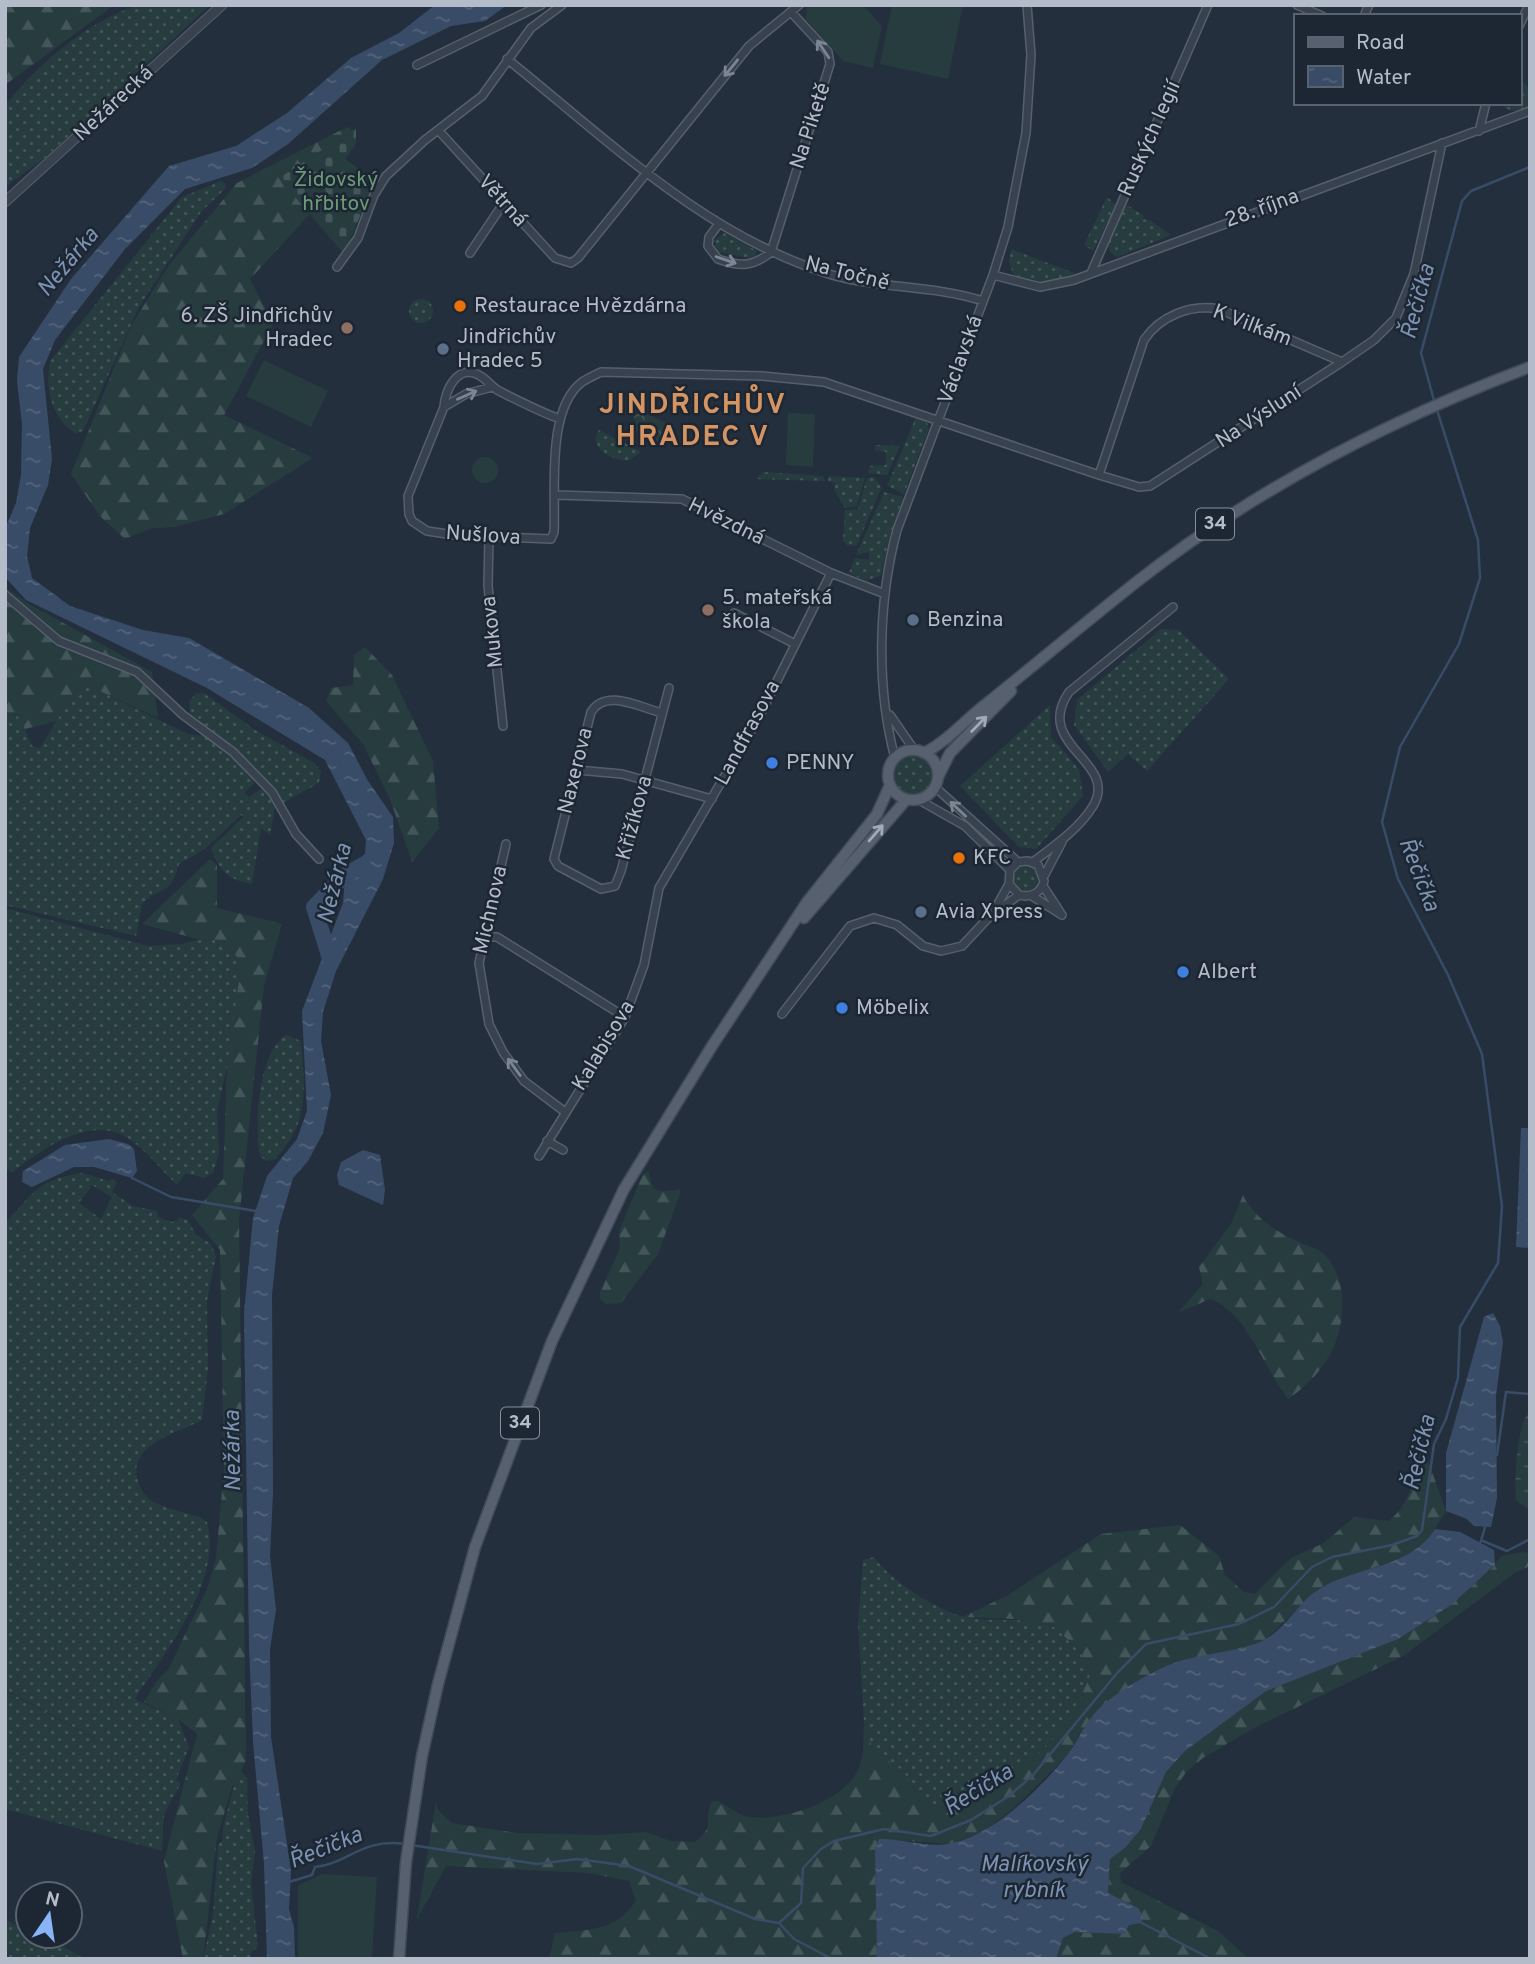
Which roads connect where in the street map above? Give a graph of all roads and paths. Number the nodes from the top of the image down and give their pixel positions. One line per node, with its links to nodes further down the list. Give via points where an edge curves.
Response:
1 (222, 5): 20 (street, Nežárecká)
2 (541, 5): 13 (street)
3 (562, 5): 12 (street, via 531,29)
4 (799, 5): 9 (street)
5 (1027, 5): 27 (street, Václavská, via 1031,55 1025,144)
6 (1208, 5): 26 (street, Ruských legií)
7 (1297, 5): 10 (street)
8 (1529, 5): 11 (street)
9 (792, 12): 19 (street, one-way to 19, via 749,46); 24 (street, Na Piketě, one-way to 9, via 830,64 828,52)
10 (1317, 14)
11 (1521, 22)
12 (507, 59): 16 (street, via 482,96); 19 (street)
13 (417, 65)
14 (1486, 105): 17 (street)
15 (1530, 111): 17 (street, 28. října)
16 (439, 131): 21 (street, Větrná); 25 (street, via 386,176 358,237)
17 (1479, 131): 18 (street, 28. října)
18 (1442, 143): 26 (street, 28. října); 29 (street, Na Výsluní, via 1414,274 1403,304 1384,331)
19 (648, 172): 21 (street, Větrná, via 571,263 555,258); 22 (street)
20 (5, 202)
21 (503, 204): 23 (street)
22 (718, 225): 24 (street, Na Točně); 24 (street, one-way to 24, via 708,246 718,260 756,264)
23 (470, 253)
24 (771, 253): 28 (street, Na Točně, via 833,275)
25 (337, 267)
26 (1091, 273): 27 (street, 28. října, via 1040,287)
27 (993, 275): 28 (street, Václavská)
28 (983, 301): 34 (street, Václavská)
29 (1342, 362): 35 (street, Na Výsluní, via 1156,484 1139,487); 35 (street, K Vilkám, via 1219,309 1197,307 1173,315 1144,340)
30 (1530, 367): 44 (main road, 34, via 1426,408 1235,510 1138,581)
31 (492, 387): 32 (street, one-way to 31, via 466,394); 32 (street, Nušlova, via 475,374 458,376 448,386); 33 (street)
32 (444, 407): 37 (street, Nušlova, via 408,496 408,514 428,531)
33 (560, 419): 34 (street, Na Výsluní, via 574,391 601,372 653,372 824,382); 36 (street)
34 (939, 419): 35 (street, Na Výsluní); 39 (street, Václavská, via 897,530)
35 (1099, 475)
36 (556, 495): 37 (street, Nušlova, via 551,539); 38 (street, Hvězdná, via 682,499)
37 (489, 537): 48 (street, Mukova, via 488,586)
38 (831, 573): 39 (street, Hvězdná); 43 (street, Landfrasova)
39 (886, 594): 46 (street, Václavská, via 881,650)
40 (5, 595): 60 (street, via 59,641 137,672 183,715 233,752 272,792 296,834)
41 (1172, 607): 58 (street, via 1069,692 1061,704 1058,720 1065,739 1096,776 1097,790 1093,806)
42 (734, 613): 43 (street)
43 (795, 644): 55 (street, Landfrasova)
44 (1027, 674): 49 (main road, 34, via 942,744); 53 (main road, 34, one-way to 44, via 950,753)
45 (669, 688): 47 (street, Křižíkova)
46 (888, 712): 49 (street, Václavská, via 901,735); 50 (street, Václavská)
47 (662, 713): 51 (street, Naxerova, via 608,698 597,703); 52 (street, Křižíkova)
48 (503, 726)
49 (919, 752): 50 (main road); 53 (main road, via 933,762)
50 (895, 758): 54 (main road, via 888,770)
51 (577, 770): 52 (street); 63 (street, Naxerova, via 554,854)
52 (644, 781): 55 (street); 63 (street, Křižíkova, via 615,886 601,889)
53 (936, 782): 57 (main road); 61 (street, one-way to 53)
54 (890, 785): 56 (main road); 73 (main road, 34, via 877,814 807,902)
55 (712, 799): 68 (street, Landfrasova)
56 (906, 800): 57 (main road); 73 (main road, 34, one-way to 56)
57 (919, 800): 64 (street, via 965,826)
58 (1064, 839): 62 (street); 65 (street)
59 (506, 844): 72 (street, Michnova)
60 (319, 859)
61 (1018, 862): 62 (street); 64 (street)
62 (1033, 862): 65 (street)
63 (558, 866)
64 (1010, 870): 66 (street)
65 (1044, 876): 67 (street)
66 (1009, 884): 69 (street); 71 (street)
67 (1043, 886): 70 (street); 70 (street, via 1062,915)
68 (659, 888): 75 (street, Kalabisova, via 644,965)
69 (1019, 895): 70 (street); 71 (street)
70 (1032, 896)
71 (990, 916): 74 (street, via 962,946 941,951 923,946 897,925 874,918 849,926)
72 (484, 937): 75 (street, via 497,937); 76 (street, Michnova, one-way to 72, via 524,1081 489,1024 479,962)
73 (784, 941): 80 (main road, 34, via 712,1046 624,1189 552,1341 495,1486 458,1609 422,1756 406,1862)
74 (782, 1014)
75 (625, 1017): 76 (street, Kalabisova)
76 (565, 1112): 77 (street, Kalabisova)
77 (547, 1141): 78 (street); 79 (street, Kalabisova)
78 (563, 1150)
79 (539, 1156)
80 (399, 1959)

